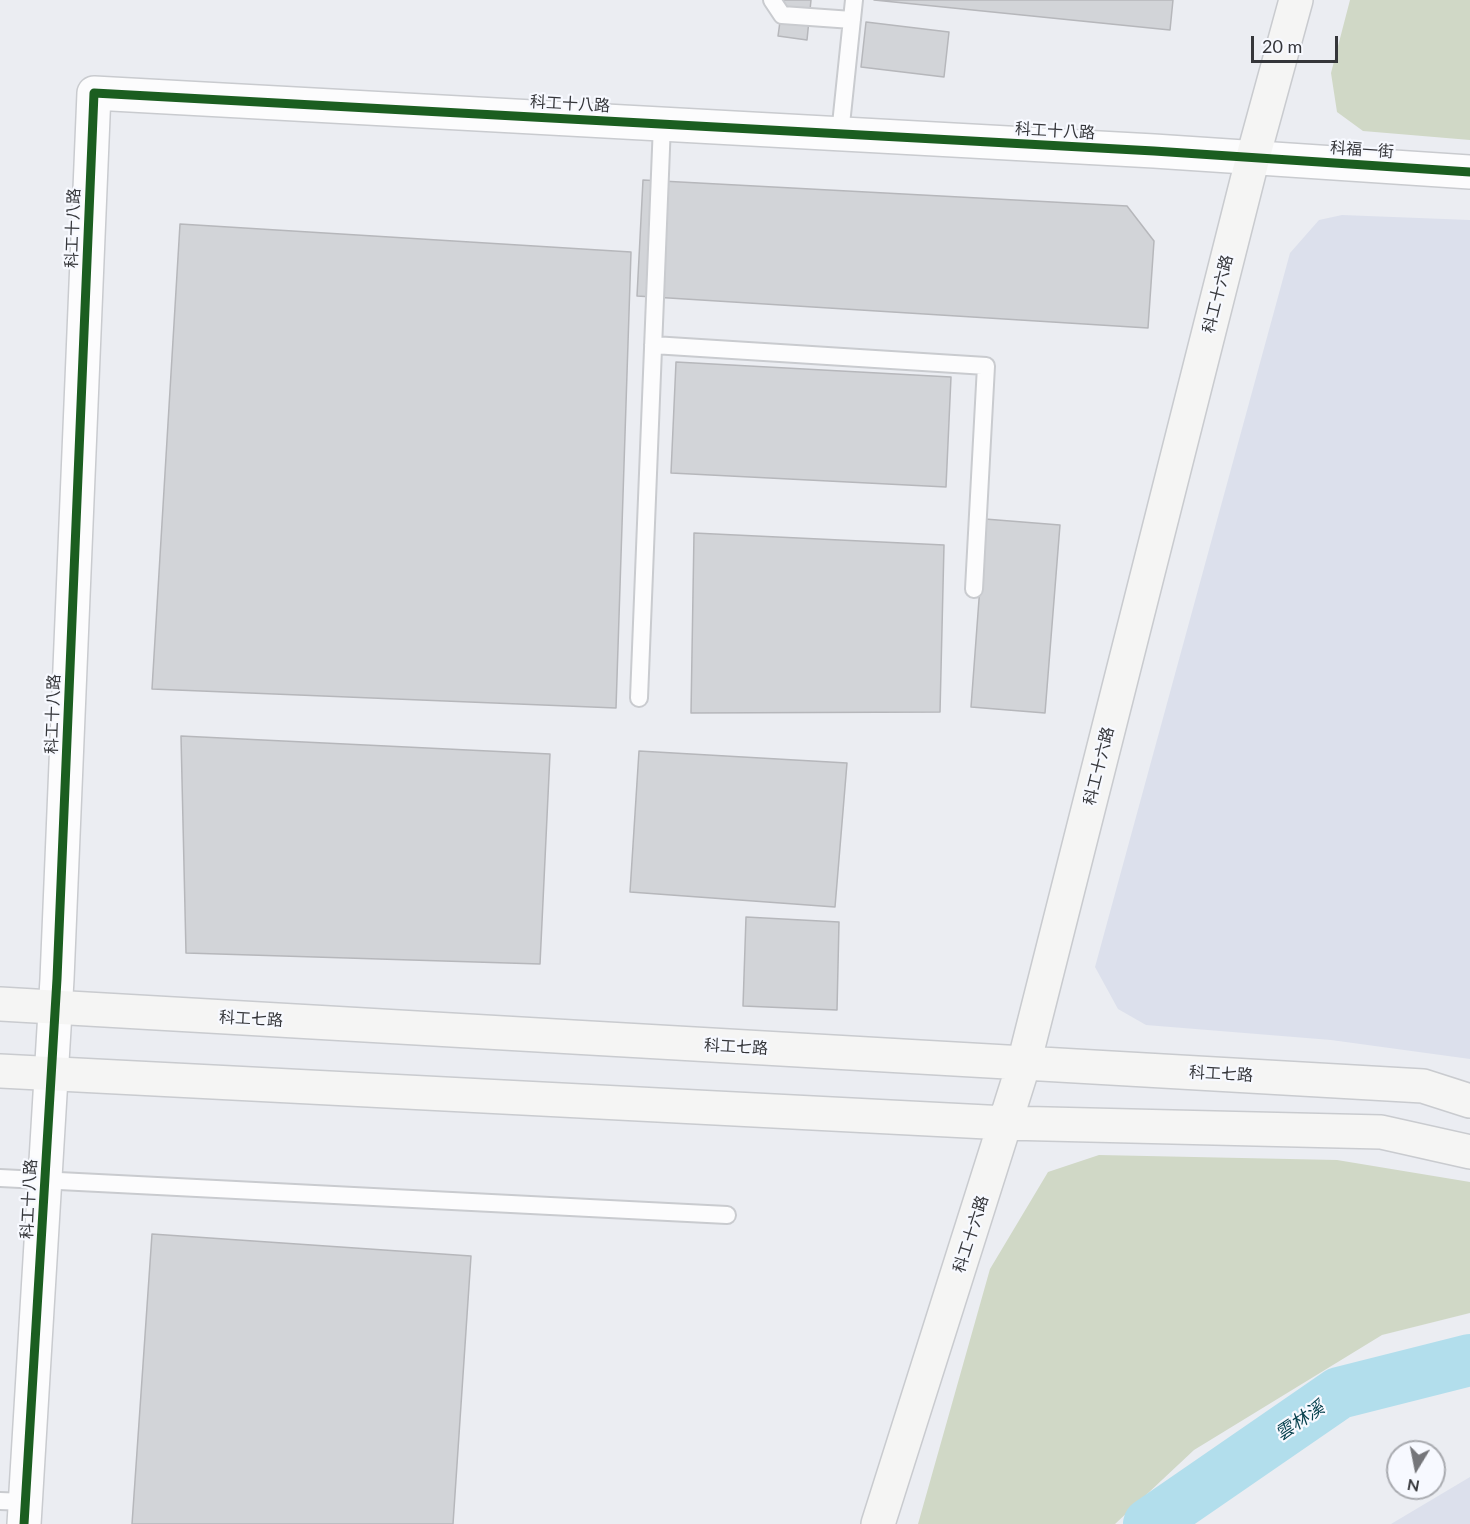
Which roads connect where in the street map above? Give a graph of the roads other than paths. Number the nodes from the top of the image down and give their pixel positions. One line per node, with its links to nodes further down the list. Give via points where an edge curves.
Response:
1 (772, 0): 4 (lane, via 782,15)
2 (854, 0): 4 (lane)
3 (1296, 0): 7 (street, 科工十六路)
4 (852, 20): 6 (lane)
5 (662, 124): 6 (street, 科工十八路); 9 (lane); 13 (street, 科工十八路, via 94,93)
6 (840, 134): 7 (street, 科工十八路)
7 (1253, 157): 8 (street, 科福一街); 14 (street, 科工十六路)
8 (1470, 172)
9 (653, 345): 10 (lane, via 986,366); 11 (lane)
10 (974, 589)
11 (639, 698)
12 (0, 1004): 13 (street, 科工七路)
13 (55, 1008): 14 (street, 科工七路); 16 (street, 科工十八路)
14 (1024, 1063): 17 (street, 科工七路, via 1423,1086); 18 (street, 科工十六路)
15 (0, 1071): 16 (street)
16 (51, 1073): 18 (street); 21 (street, 科工十八路)
17 (1470, 1101)
18 (1006, 1123): 19 (street, via 1381,1132); 24 (street, 科工十六路)
19 (1470, 1152)
20 (0, 1178): 21 (lane)
21 (45, 1181): 22 (lane); 23 (street, 科工十八路)
22 (728, 1215)
23 (17, 1509)
24 (878, 1524)

